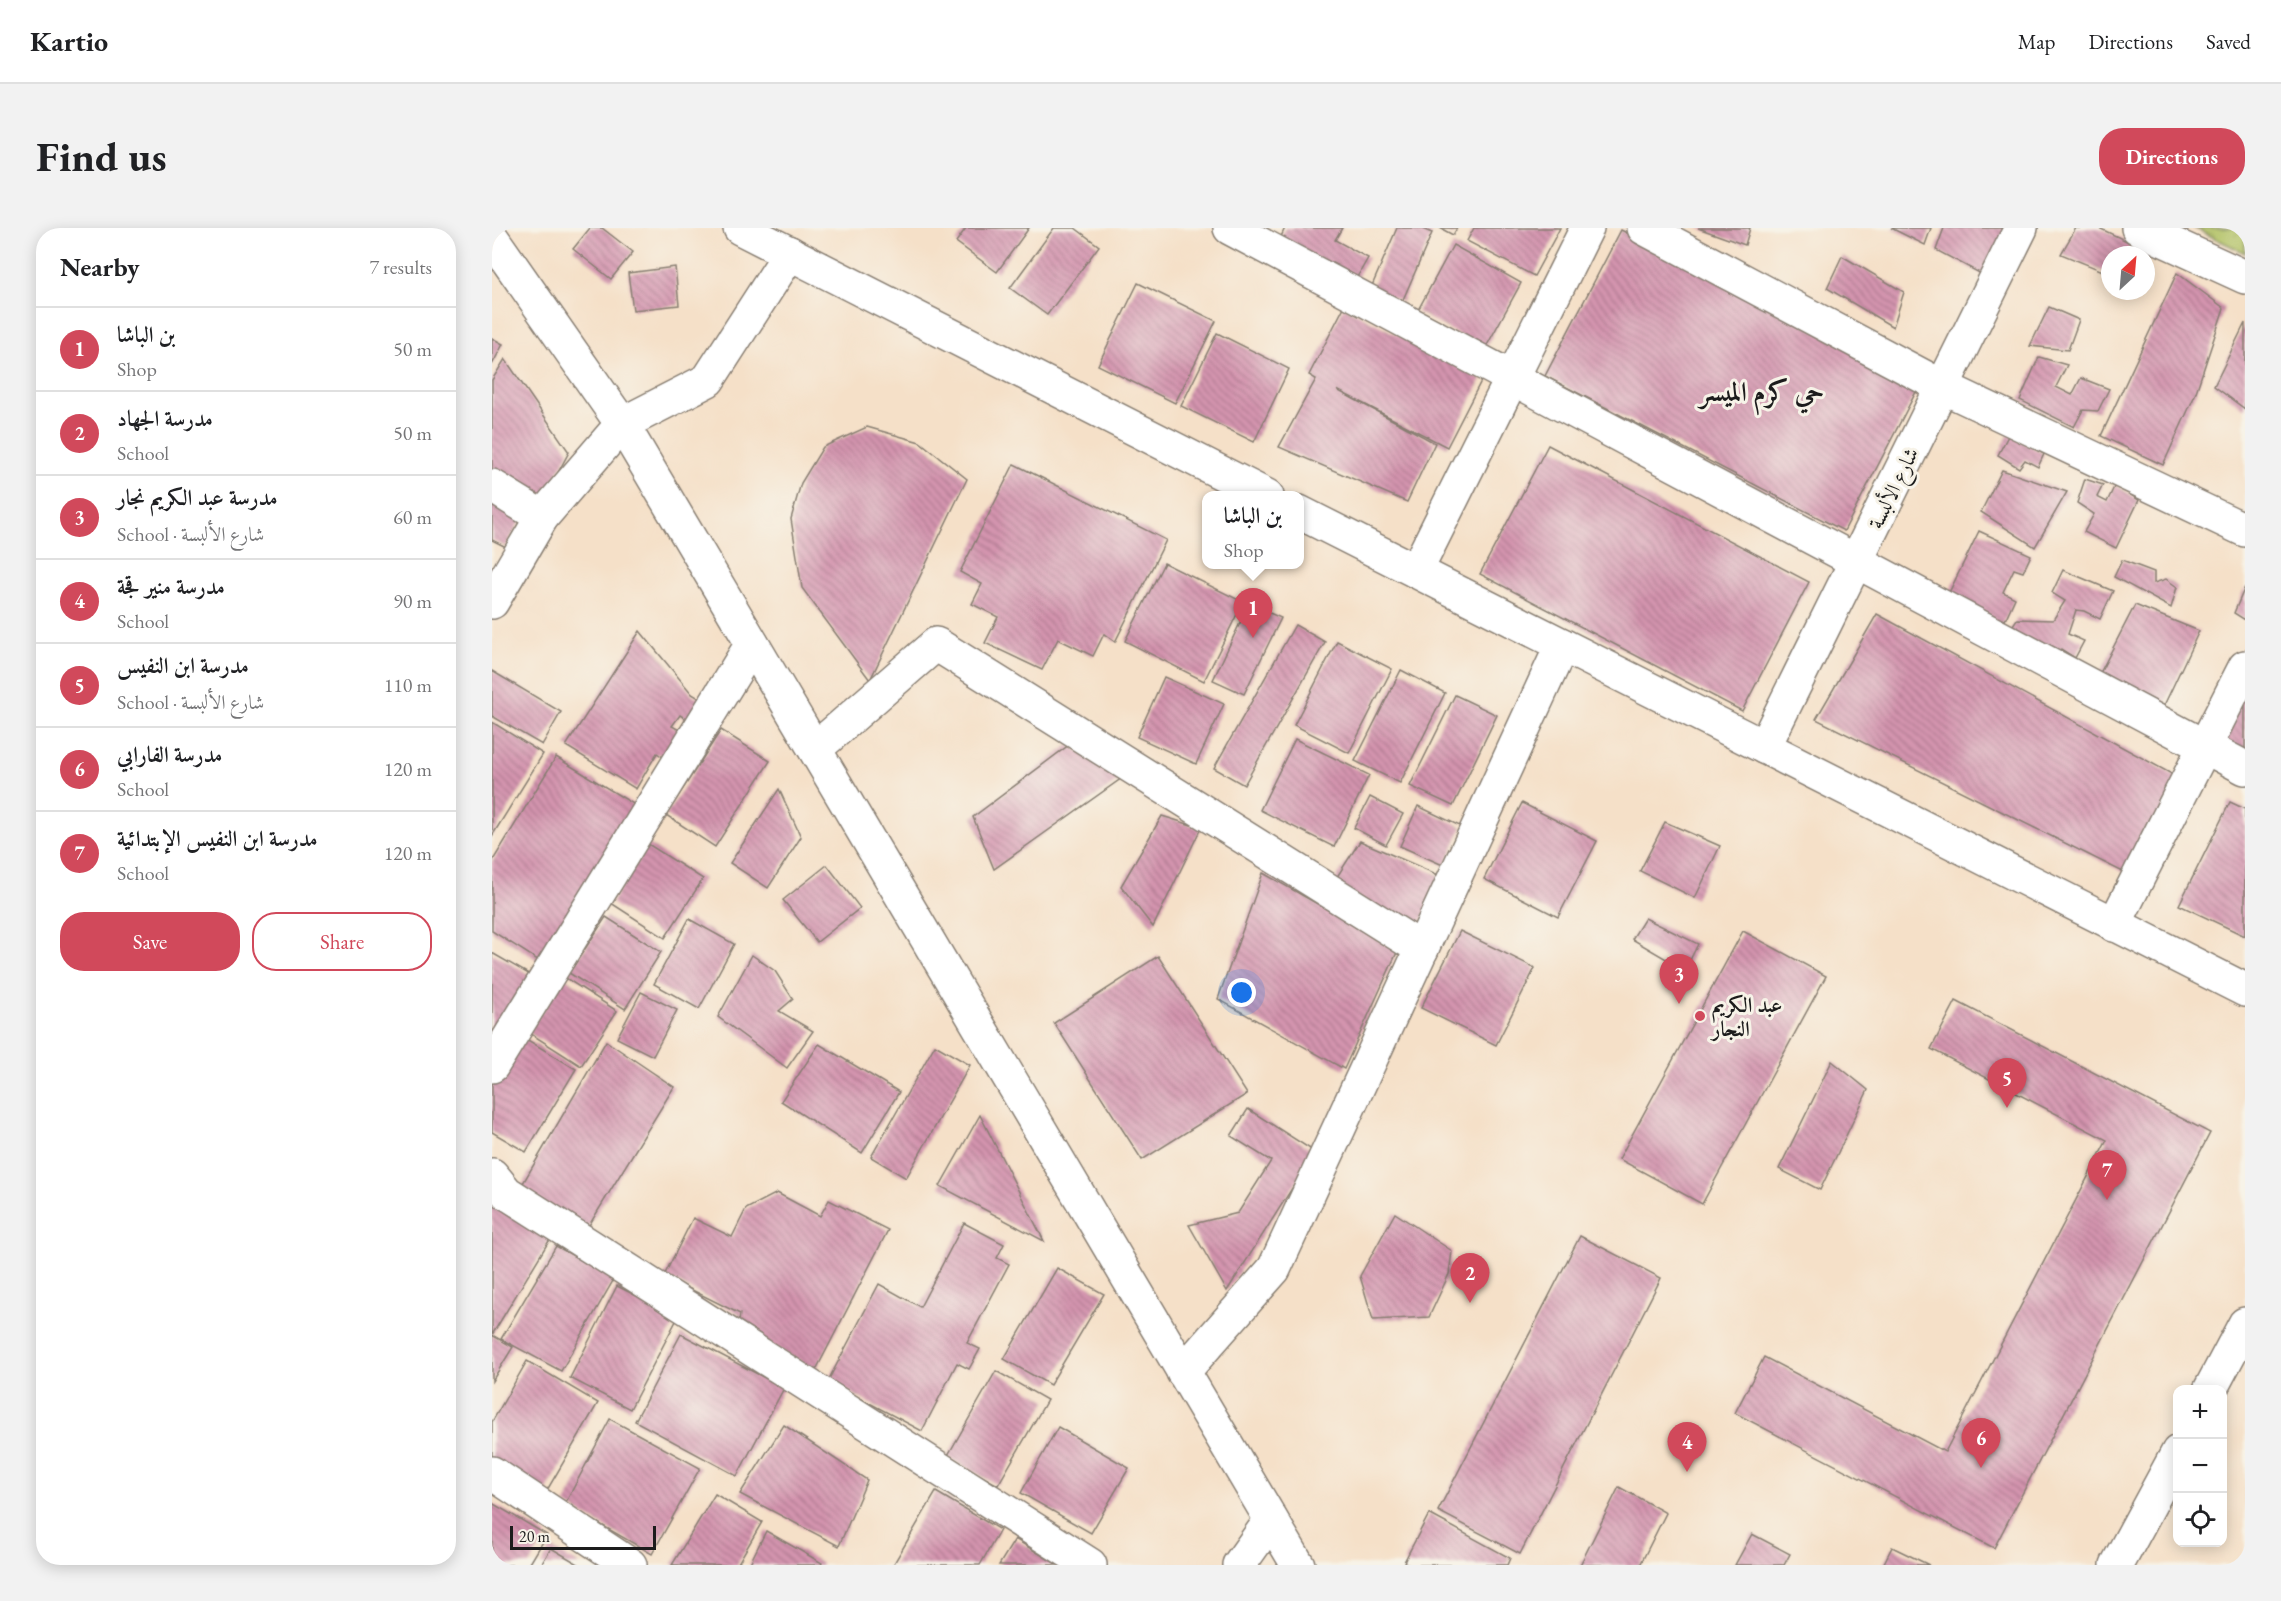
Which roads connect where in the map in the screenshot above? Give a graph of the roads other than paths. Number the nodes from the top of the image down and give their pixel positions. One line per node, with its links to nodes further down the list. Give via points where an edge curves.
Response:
1 (740, 228): 8 (street)
2 (1230, 228): 10 (street)
3 (1587, 228): 10 (street)
4 (1644, 228): 11 (street)
5 (2021, 228): 11 (street, شارع الألبسة)
6 (2138, 228): 9 (street)
7 (492, 238): 12 (street)
8 (790, 253): 12 (street, via 708,380); 14 (street)
9 (2245, 277)
10 (1514, 379): 18 (street); 19 (street)
11 (1943, 387): 17 (street); 18 (street, شارع الألبسة)
12 (622, 424): 16 (street); 21 (street)
13 (492, 486): 16 (street)
14 (1259, 491)
15 (1304, 515): 19 (street)
16 (542, 517): 20 (street)
17 (2245, 530)
18 (1857, 562): 24 (street, شارع الألبسة); 25 (street)
19 (1416, 571): 22 (street)
20 (492, 602)
21 (752, 644): 26 (street); 31 (street)
22 (1562, 645): 24 (street); 29 (street)
23 (2245, 667): 25 (street)
24 (1764, 747): 28 (street)
25 (2205, 747): 27 (street); 28 (street)
26 (815, 749): 29 (street, via 936,644); 34 (street)
27 (2245, 768)
28 (2114, 925): 30 (street)
29 (1422, 949): 34 (street, via 1274,1269)
30 (2245, 990)
31 (492, 1066)
32 (492, 1175): 40 (street, via 507,1193)
33 (2245, 1324): 35 (street)
34 (1184, 1372): 38 (street)
35 (2212, 1385)
36 (2173, 1461): 43 (street)
37 (492, 1473): 39 (street)
38 (1271, 1520): 41 (street); 42 (street)
39 (630, 1565)
40 (1090, 1565)
41 (1239, 1565)
42 (1298, 1565)
43 (2117, 1565)

